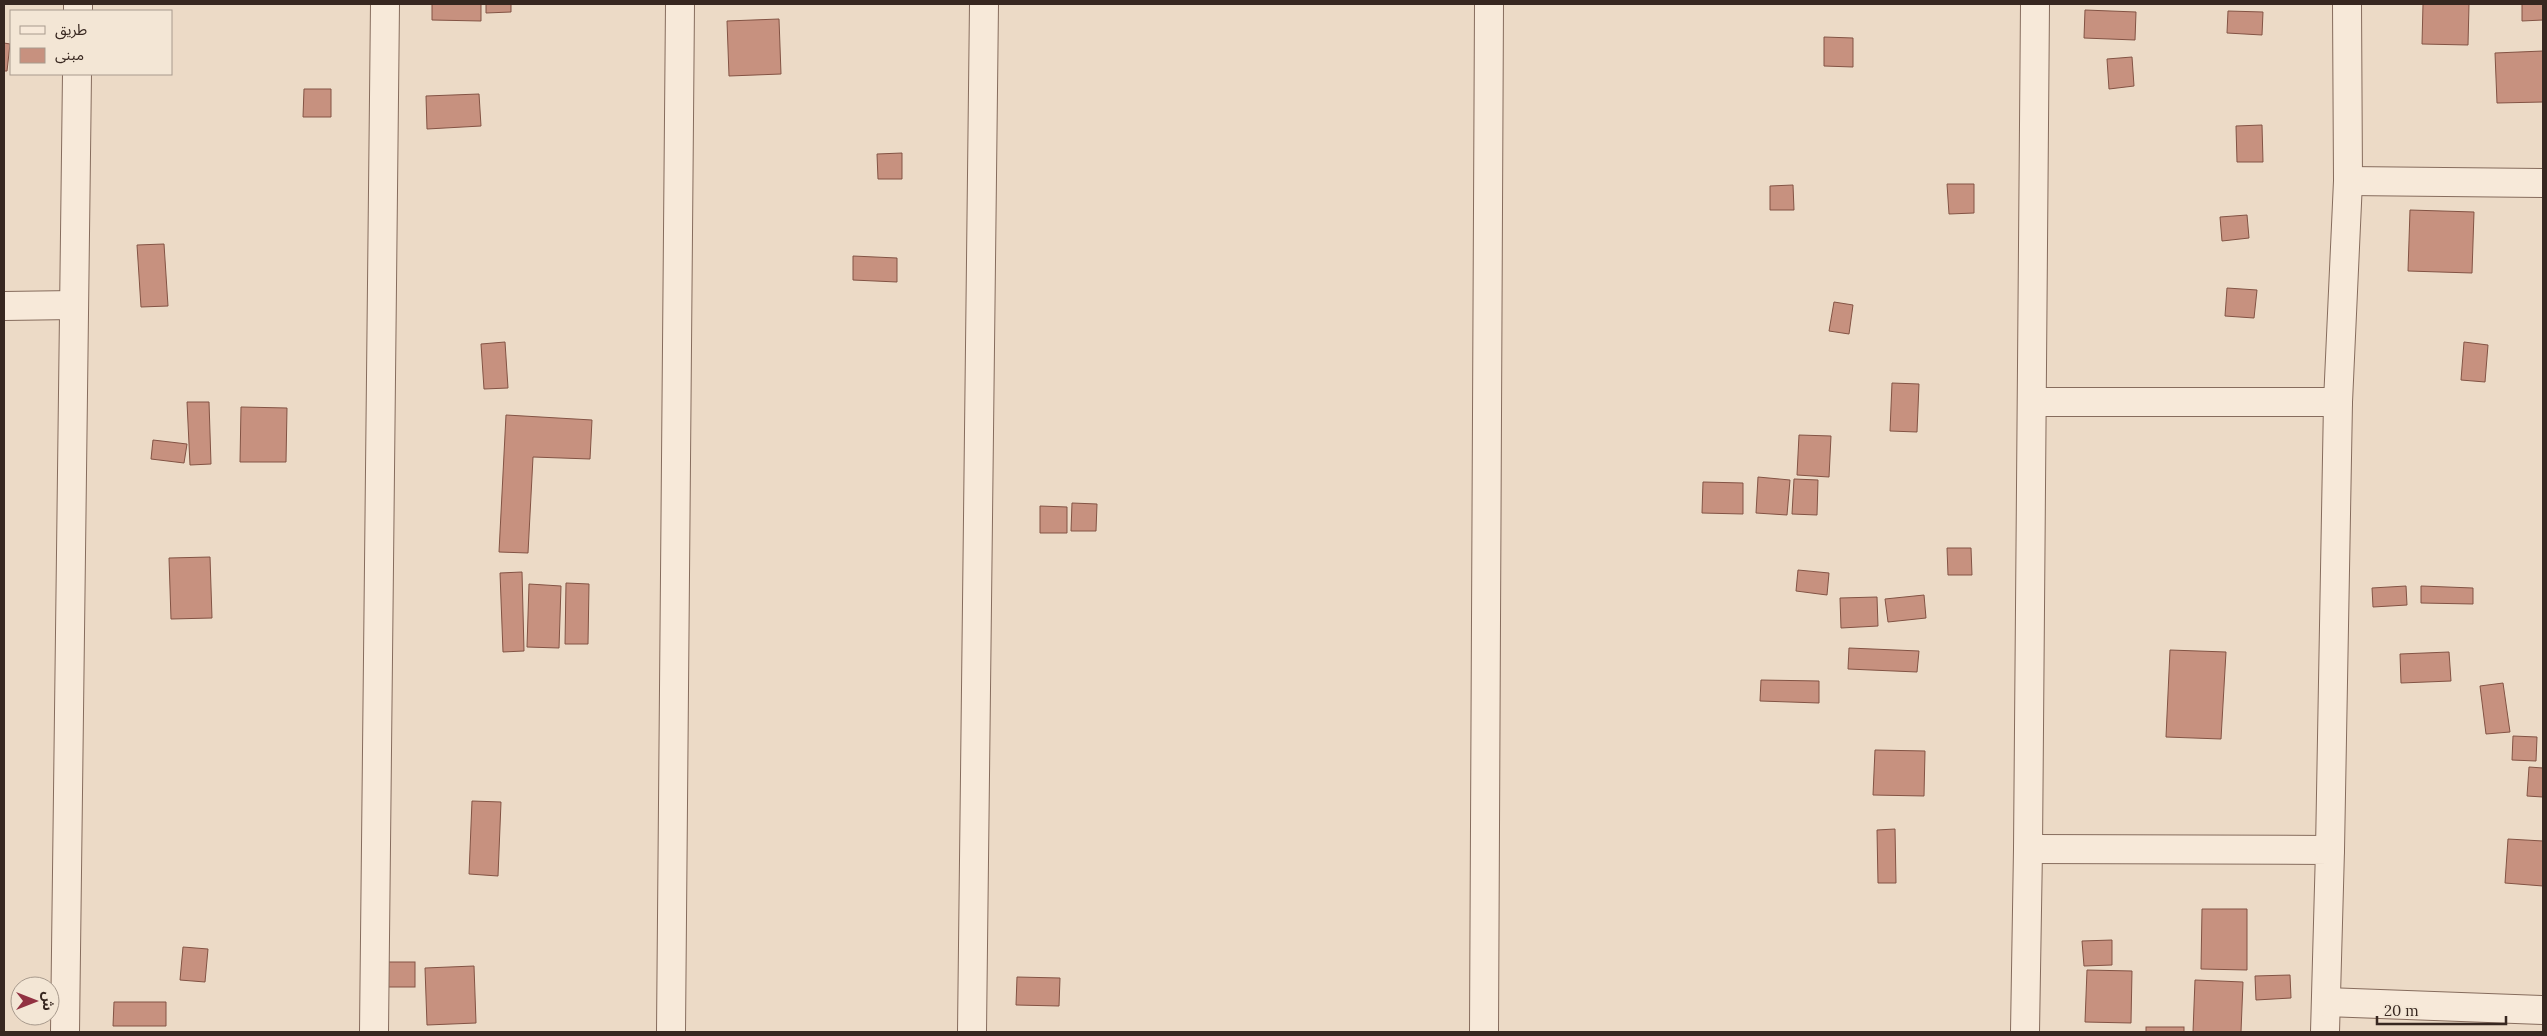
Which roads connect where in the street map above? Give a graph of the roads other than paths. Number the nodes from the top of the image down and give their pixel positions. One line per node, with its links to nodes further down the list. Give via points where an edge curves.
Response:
1 (385, 4): 19 (street)
2 (680, 4): 20 (street)
3 (984, 4): 21 (street)
4 (1489, 4): 22 (street)
5 (2035, 4): 12 (street)
6 (2347, 4): 8 (street)
7 (77, 75): 10 (street)
8 (2348, 181): 9 (street); 13 (street)
9 (2543, 183)
10 (74, 305): 11 (street); 18 (street)
11 (4, 306)
12 (2032, 402): 13 (street); 14 (street)
13 (2338, 402): 15 (street)
14 (2028, 849): 15 (street); 23 (street)
15 (2330, 850): 16 (street)
16 (2326, 1002): 17 (street); 24 (street)
17 (2543, 1010)
18 (66, 1032)
19 (374, 1032)
20 (671, 1032)
21 (972, 1032)
22 (1484, 1032)
23 (2024, 1032)
24 (2325, 1032)

